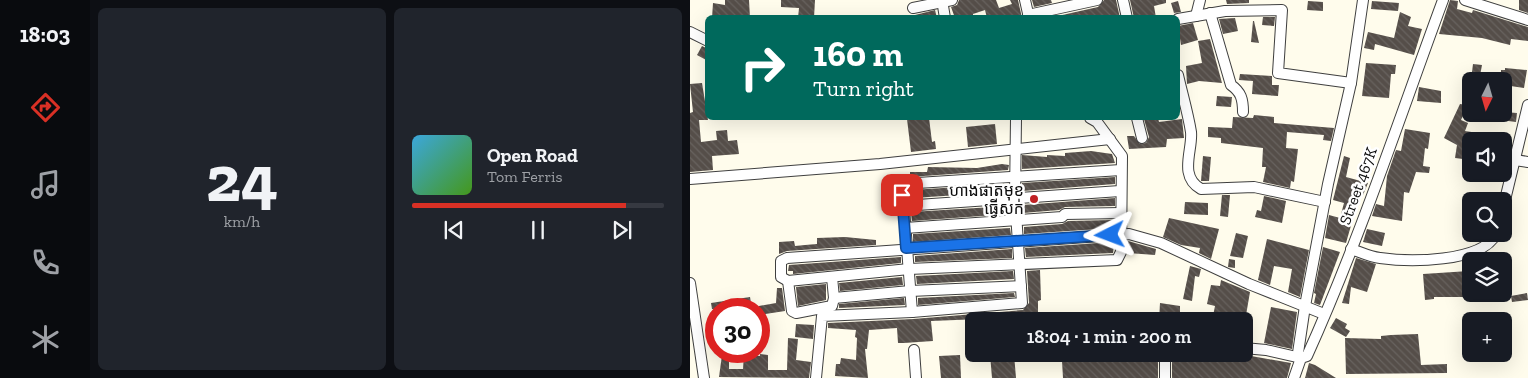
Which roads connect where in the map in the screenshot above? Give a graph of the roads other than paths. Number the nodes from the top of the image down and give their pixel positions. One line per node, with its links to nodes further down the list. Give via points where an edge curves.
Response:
1 (1025, 0): 12 (street)
2 (1096, 0): 13 (street)
3 (1123, 0): 14 (street)
4 (1200, 0): 15 (street)
5 (1363, 0): 20 (street)
6 (1443, 0): 47 (street, Street 467K)
7 (1465, 0): 17 (street)
8 (945, 1): 9 (street); 11 (street)
9 (913, 8)
10 (1210, 13): 15 (street); 20 (street, via 1282,10 1278,73); 23 (street, via 1231,85 1239,91)
11 (945, 15)
12 (1028, 15)
13 (1032, 15)
14 (1126, 15)
15 (1196, 16): 16 (street)
16 (1180, 19)
17 (1528, 20)
18 (690, 32): 19 (street)
19 (705, 40)
20 (1351, 83): 38 (street)
21 (1180, 84): 38 (street, via 1191,134 1186,158 1196,186 1201,189 1254,187)
22 (1528, 105): 30 (street)
23 (1243, 112)
24 (1016, 120): 29 (street)
25 (1094, 120): 28 (street)
26 (1138, 120): 27 (street)
27 (1142, 138)
28 (1110, 139): 29 (street); 32 (street, via 1122,156)
29 (1016, 151): 33 (street); 34 (street)
30 (1515, 160): 31 (street); 36 (street)
31 (1528, 162)
32 (1121, 170): 33 (street); 35 (street)
33 (1016, 176): 37 (street); 39 (street, via 902,184)
34 (690, 179)
35 (1120, 191): 37 (street); 40 (street)
36 (1507, 192)
37 (1015, 198): 39 (street); 41 (street)
38 (1325, 202): 56 (street)
39 (903, 206): 42 (street)
40 (1121, 213): 41 (street); 43 (street)
41 (1016, 219): 42 (street); 44 (street)
42 (905, 228): 46 (street)
43 (1120, 234): 44 (street); 48 (street, via 1121,252 1117,260); 56 (street, via 1143,236)
44 (1018, 240): 46 (street); 48 (street)
45 (1491, 242): 47 (street, via 1480,249 1430,260 1378,258)
46 (906, 248): 49 (street); 51 (street, via 783,259 781,277)
47 (1350, 249): 59 (street, Street 467K)
48 (1019, 264): 49 (street); 52 (street)
49 (909, 269): 50 (street); 54 (street)
50 (832, 277): 51 (street); 55 (street)
51 (788, 281): 58 (street, via 792,311)
52 (1021, 286): 54 (street); 57 (street, via 1021,304)
53 (690, 289): 64 (street)
54 (910, 291): 55 (street); 57 (street)
55 (834, 298): 58 (street, via 832,306)
56 (1304, 306): 59 (street); 62 (street, via 1298,353)
57 (912, 312): 58 (street)
58 (822, 313): 65 (street)
59 (1324, 314): 62 (street, Street 467K, via 1307,356)
60 (1253, 349): 62 (street)
61 (914, 350): 66 (street)
62 (1301, 358): 68 (street, Street 467K)
63 (1165, 362): 67 (street)
64 (704, 378)
65 (816, 378)
66 (916, 378)
67 (1165, 378)
68 (1294, 378)

